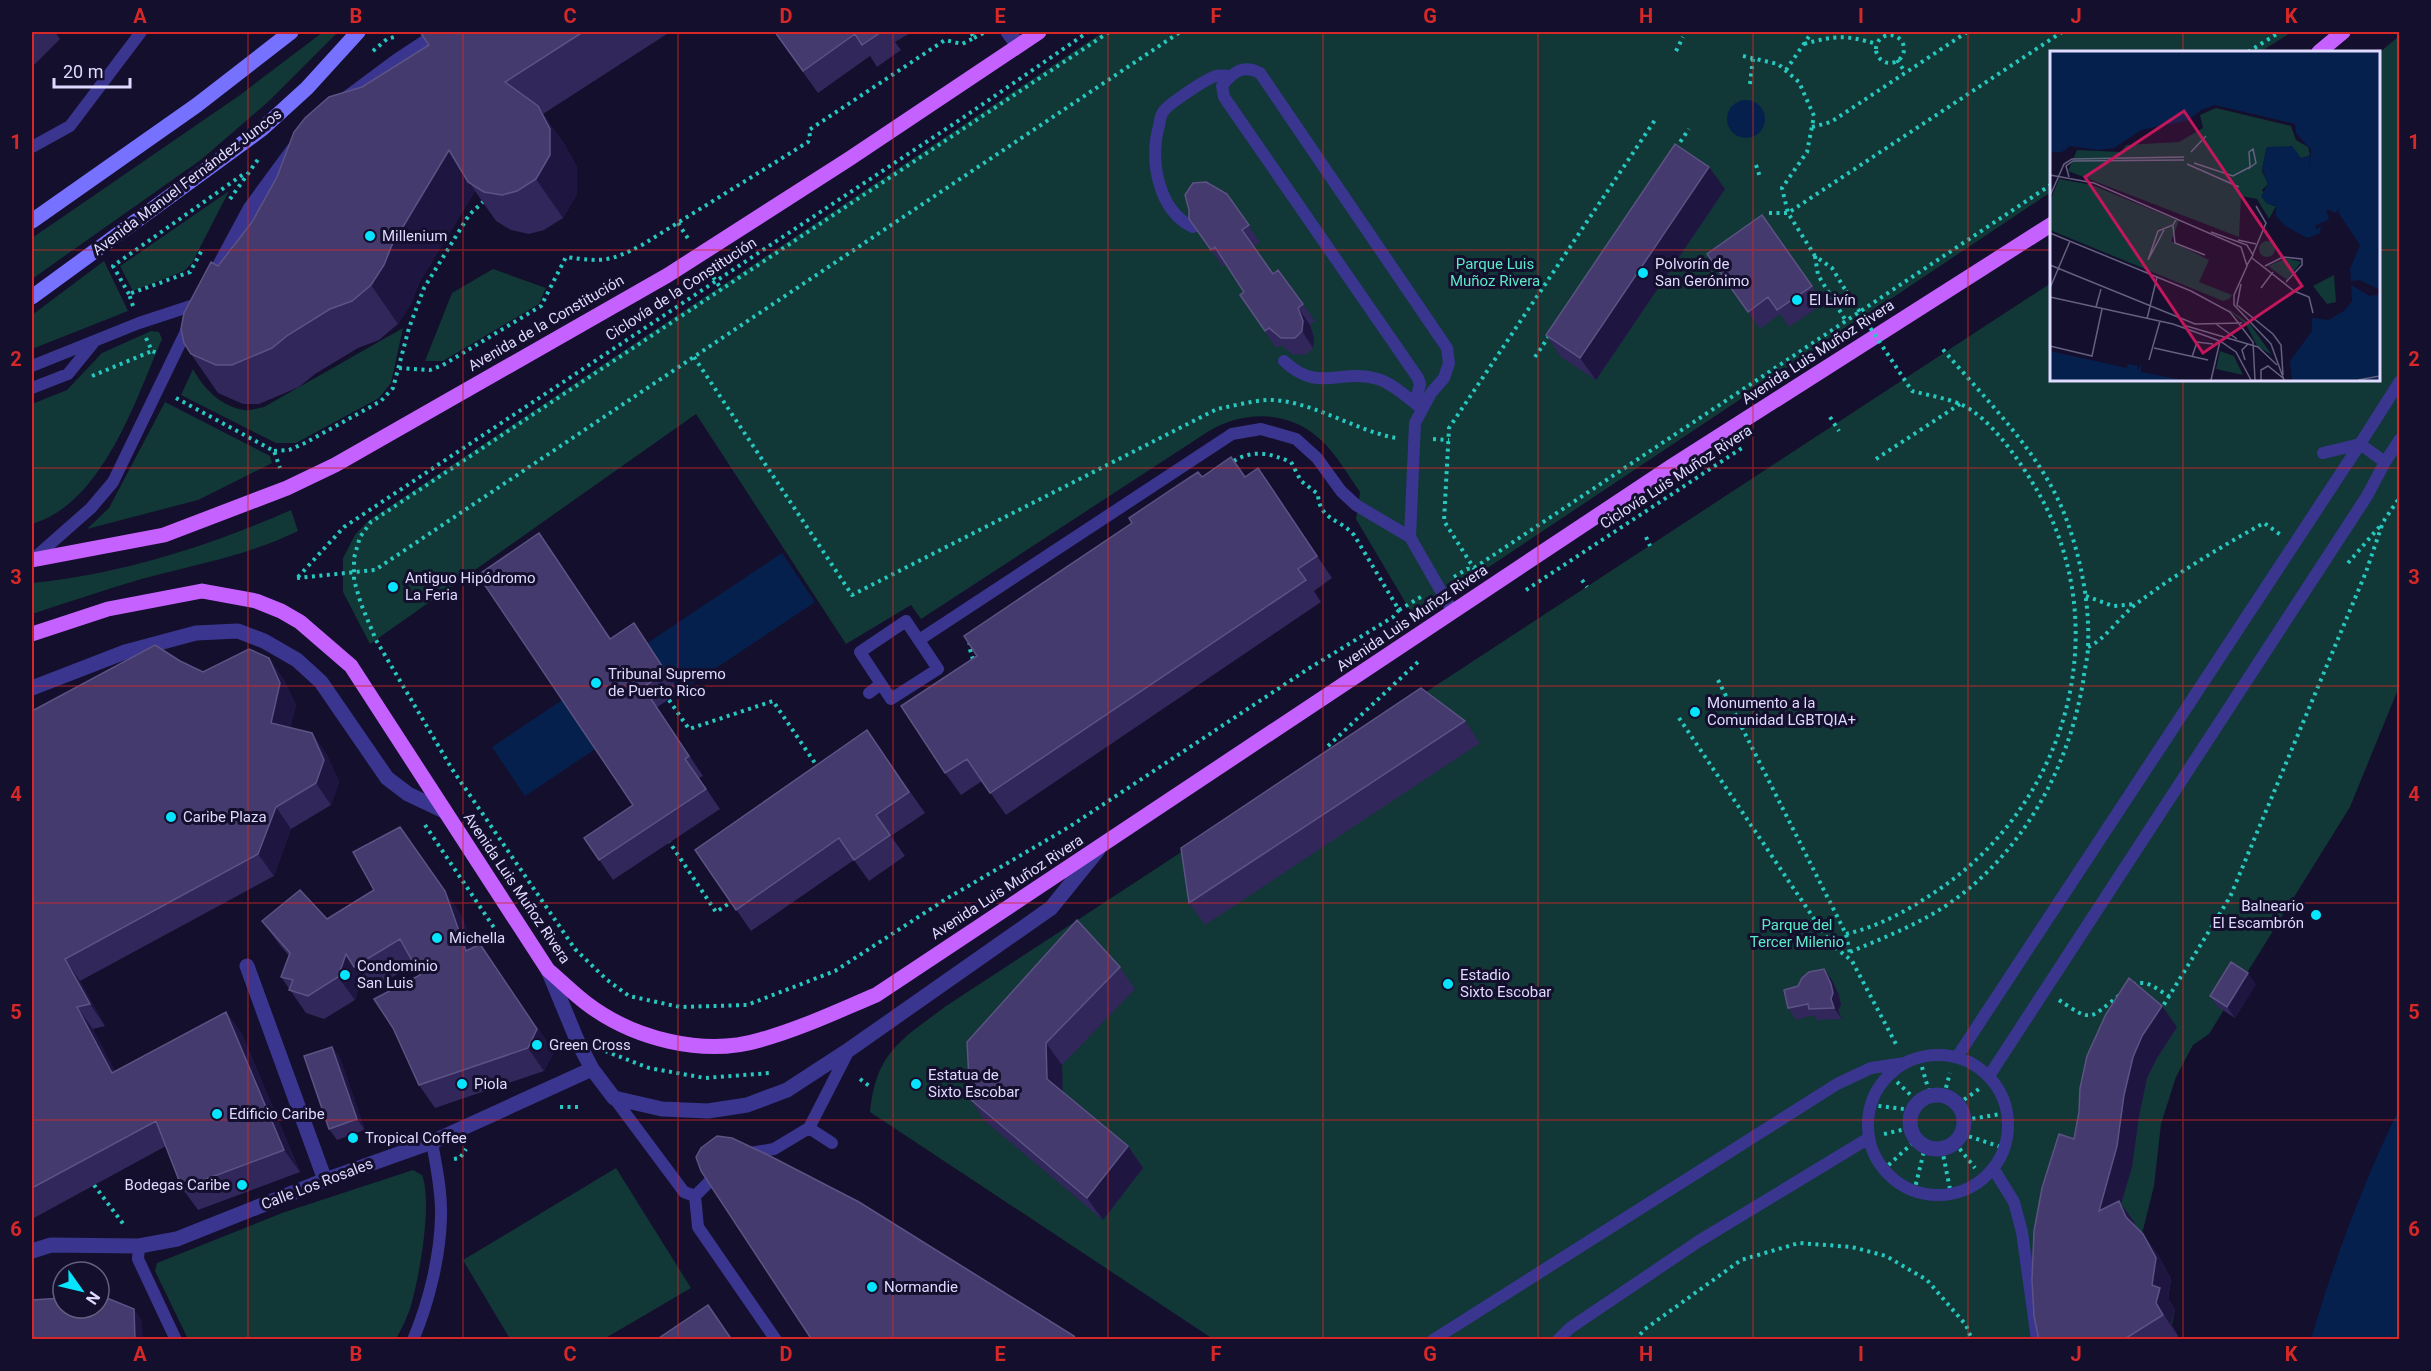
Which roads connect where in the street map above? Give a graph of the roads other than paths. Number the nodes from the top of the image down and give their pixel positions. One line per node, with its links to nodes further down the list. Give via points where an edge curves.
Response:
1 (141, 32): 13 (lane, via 69,126)
2 (291, 32): 14 (main road, via 197,105)
3 (358, 32): 17 (main road, Avenida Manuel Fernández Juncos, via 307,88 262,129)
4 (441, 32): 11 (street)
5 (1008, 32): 8 (street)
6 (1039, 32): 8 (main road, Avenida de la Constitución)
7 (2343, 32): 9 (main road)
8 (1018, 45): 30 (main road, Avenida de la Constitución, via 668,275 335,465 287,488 164,535)
9 (2320, 51)
10 (1230, 76): 16 (lane, via 1205,81 1163,112 1155,141 1155,171 1167,200 1181,222); 24 (lane, via 1222,86 1224,97 1418,378 1417,396); 24 (lane, via 1250,68 1260,73 1447,348 1449,363 1444,378)
11 (333, 110)
12 (308, 134): 18 (street, via 291,151 250,209)
13 (32, 147)
14 (32, 221)
15 (2050, 225): 31 (main road, Avenida Luis Muñoz Rivera, via 1672,466)
16 (1193, 227)
17 (32, 297)
18 (200, 303): 19 (lane); 30 (lane, via 113,482 91,508)
19 (96, 340): 21 (lane); 23 (lane, via 68,374)
20 (1284, 361): 24 (lane, via 1302,374 1323,380 1348,375 1380,379)
21 (32, 366)
22 (2400, 381): 26 (lane)
23 (32, 388)
24 (1422, 409): 29 (lane, via 1415,423)
25 (2400, 439): 28 (lane)
26 (2360, 444): 27 (lane); 28 (lane); 42 (lane)
27 (2323, 453)
28 (2385, 462): 45 (lane, via 2367,496)
29 (1410, 537): 31 (lane); 33 (lane, via 1356,505 1317,458 1296,440 1261,429 1232,434)
30 (32, 560)
31 (1453, 612): 38 (main road, Avenida Luis Muñoz Rivera)
32 (32, 634): 37 (main road, Avenida Luis Muñoz Rivera, via 108,609 202,591 255,601 281,611 300,622 351,666)
33 (919, 640): 34 (lane, via 938,669 891,699); 34 (lane, via 906,621 860,652)
34 (880, 684): 36 (lane)
35 (32, 688): 37 (street, via 135,650 196,633 238,631 297,660 321,682 387,778 408,794)
36 (869, 693)
37 (442, 810): 40 (main road, Avenida Luis Muñoz Rivera)
38 (1100, 848): 40 (main road, Avenida Luis Muñoz Rivera, via 876,995 759,1041 725,1047 667,1042 622,1024 588,1004); 41 (street, via 1051,908)
39 (247, 966): 53 (street)
40 (548, 970): 44 (street)
41 (850, 1048): 46 (street, via 787,1090 747,1106 708,1111 662,1109); 47 (lane)
42 (1957, 1057): 43 (lane, via 1920,1057); 45 (lane)
43 (1905, 1063): 49 (lane, via 1889,1075 1875,1094 1870,1105); 60 (lane, via 1870,1068 1837,1084)
44 (592, 1069): 46 (street); 50 (street, Calle Los Rosales)
45 (1990, 1078): 52 (lane, via 2004,1101 2008,1125 2004,1148)
46 (614, 1098): 54 (lane, via 684,1192)
47 (809, 1128): 51 (lane); 54 (lane, via 774,1149 746,1153)
48 (1956, 1136): 48 (street, via 1958,1104 1944,1095 1920,1103 1909,1122 1921,1144)
49 (1869, 1138): 52 (lane, via 1876,1160 1892,1179 1926,1195 1963,1191); 61 (lane, via 1699,1241)
50 (432, 1142): 53 (street, Calle Los Rosales); 58 (lane, via 441,1216 423,1317)
51 (832, 1143)
52 (1993, 1168): 62 (lane, via 2014,1202 2022,1232)
53 (325, 1180): 55 (street, Calle Los Rosales, via 177,1239)
54 (695, 1196): 59 (lane, via 698,1227)
55 (139, 1246): 56 (street, Calle Los Rosales, via 51,1245); 57 (lane, via 138,1259)
56 (32, 1251)
57 (176, 1340)
58 (413, 1340)
59 (776, 1340)
60 (1433, 1340)
61 (1558, 1340)
62 (2037, 1340)

